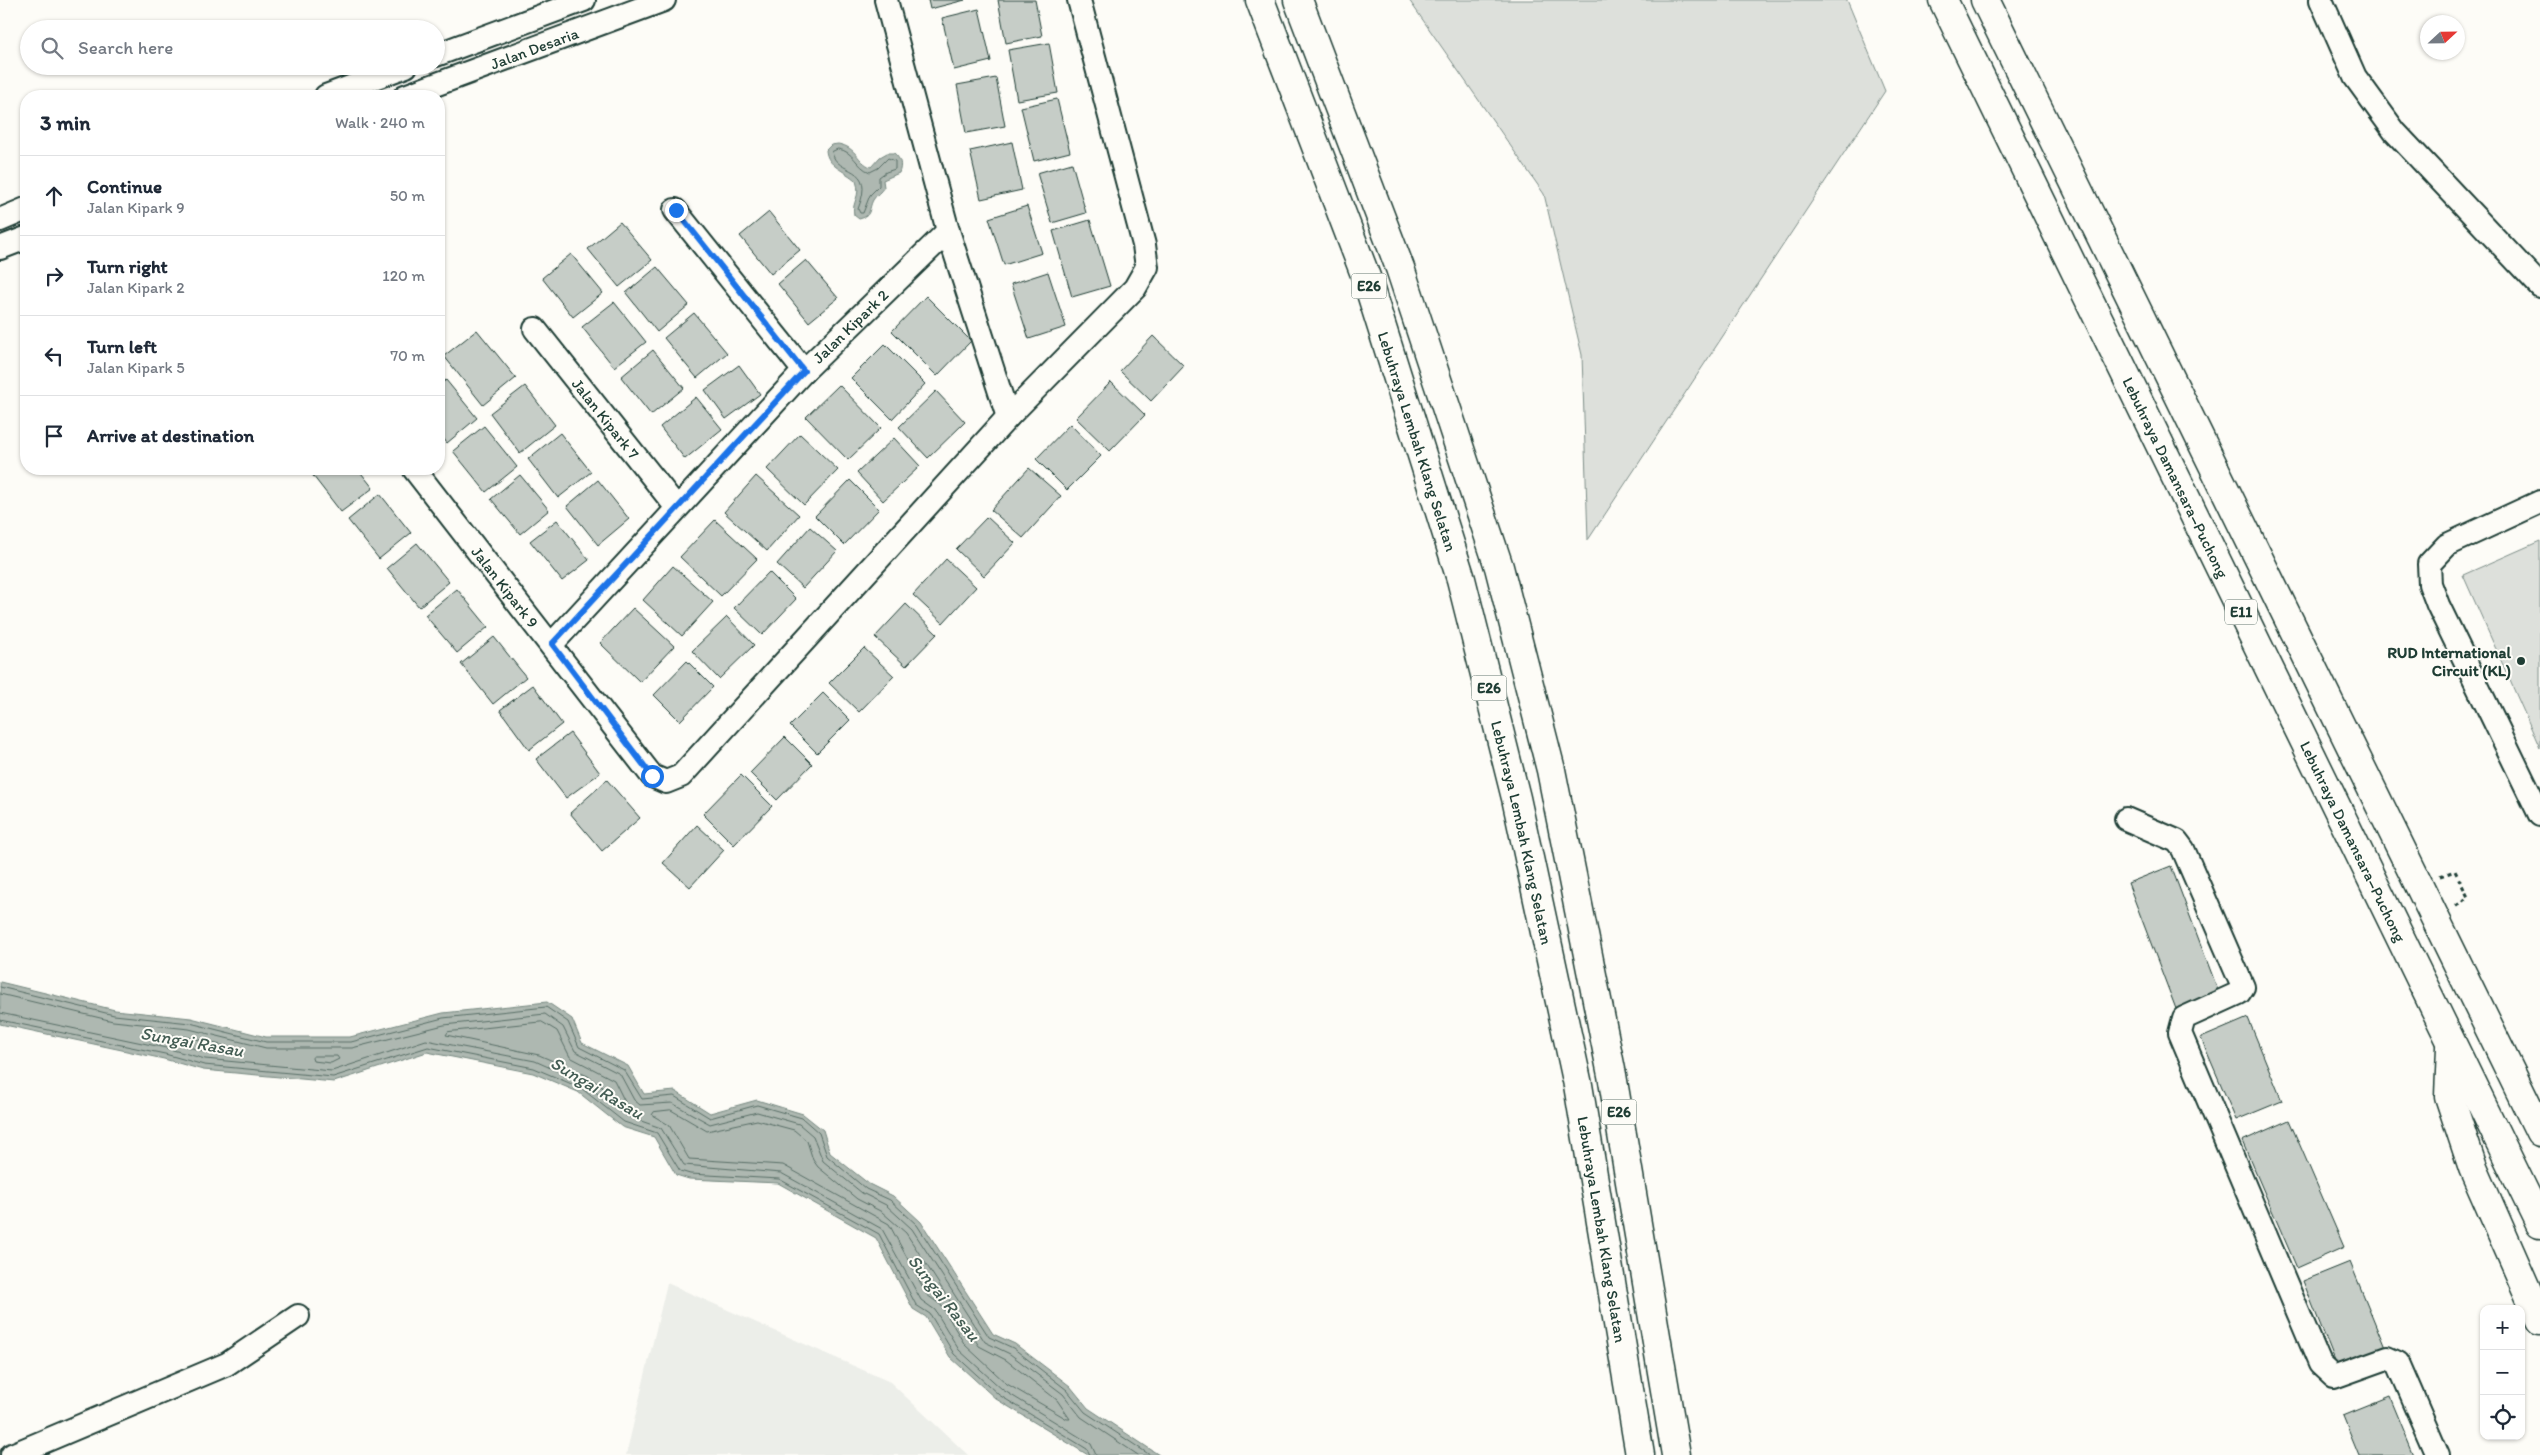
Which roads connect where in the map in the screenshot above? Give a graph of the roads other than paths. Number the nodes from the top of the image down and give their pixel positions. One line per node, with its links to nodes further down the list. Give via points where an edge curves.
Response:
1 (584, 0): 10 (street, Jalan Desaria)
2 (664, 0): 13 (street, Jalan Desaria)
3 (886, 0): 17 (street)
4 (1079, 0): 23 (street, via 1144,245 1147,267 1135,288)
5 (1260, 0): 36 (highway, Lebuhraya Lembah Klang Selatan / E26, via 1366,277 1461,579 1516,798 1578,1085)
6 (1298, 0): 37 (highway, E26, via 1400,268 1498,567 1551,770 1612,1075)
7 (1943, 0): 30 (highway, Lebuhraya Damansara–Puchong / E11)
8 (1985, 0): 31 (highway, E11)
9 (2321, 0): 20 (street, via 2355,76 2395,132)
10 (445, 52)
11 (382, 75): 12 (street)
12 (342, 90)
13 (421, 90)
14 (676, 210): 22 (street)
15 (20, 212): 16 (street)
16 (0, 220)
17 (948, 231): 22 (street, Jalan Kipark 2); 23 (street)
18 (20, 240): 19 (street)
19 (0, 248)
20 (2540, 286)
21 (535, 328): 26 (street, Jalan Kipark 7)
22 (804, 371): 26 (street, Jalan Kipark 2)
23 (1008, 417): 27 (street, Jalan Kipark 9, via 681,776 666,782 652,776)
24 (419, 475): 27 (street, Jalan Kipark 9)
25 (2540, 502): 28 (street, via 2447,545 2429,564 2430,584 2438,605)
26 (677, 508): 27 (street, Jalan Kipark 2)
27 (552, 644)
28 (2540, 815)
29 (2126, 819): 38 (street, via 2177,842 2183,849 2243,987 2239,993 2184,1018 2180,1033 2320,1364 2334,1377 2387,1358 2398,1363)
30 (2451, 1043): 32 (highway, Lebuhraya Damansara–Puchong / E11); 34 (highway, via 2449,1096 2473,1168)
31 (2540, 1132)
32 (2540, 1224)
33 (298, 1316): 35 (street, via 227,1364)
34 (2540, 1320)
35 (12, 1455)
36 (1640, 1455)
37 (1676, 1455)
38 (2438, 1455)

